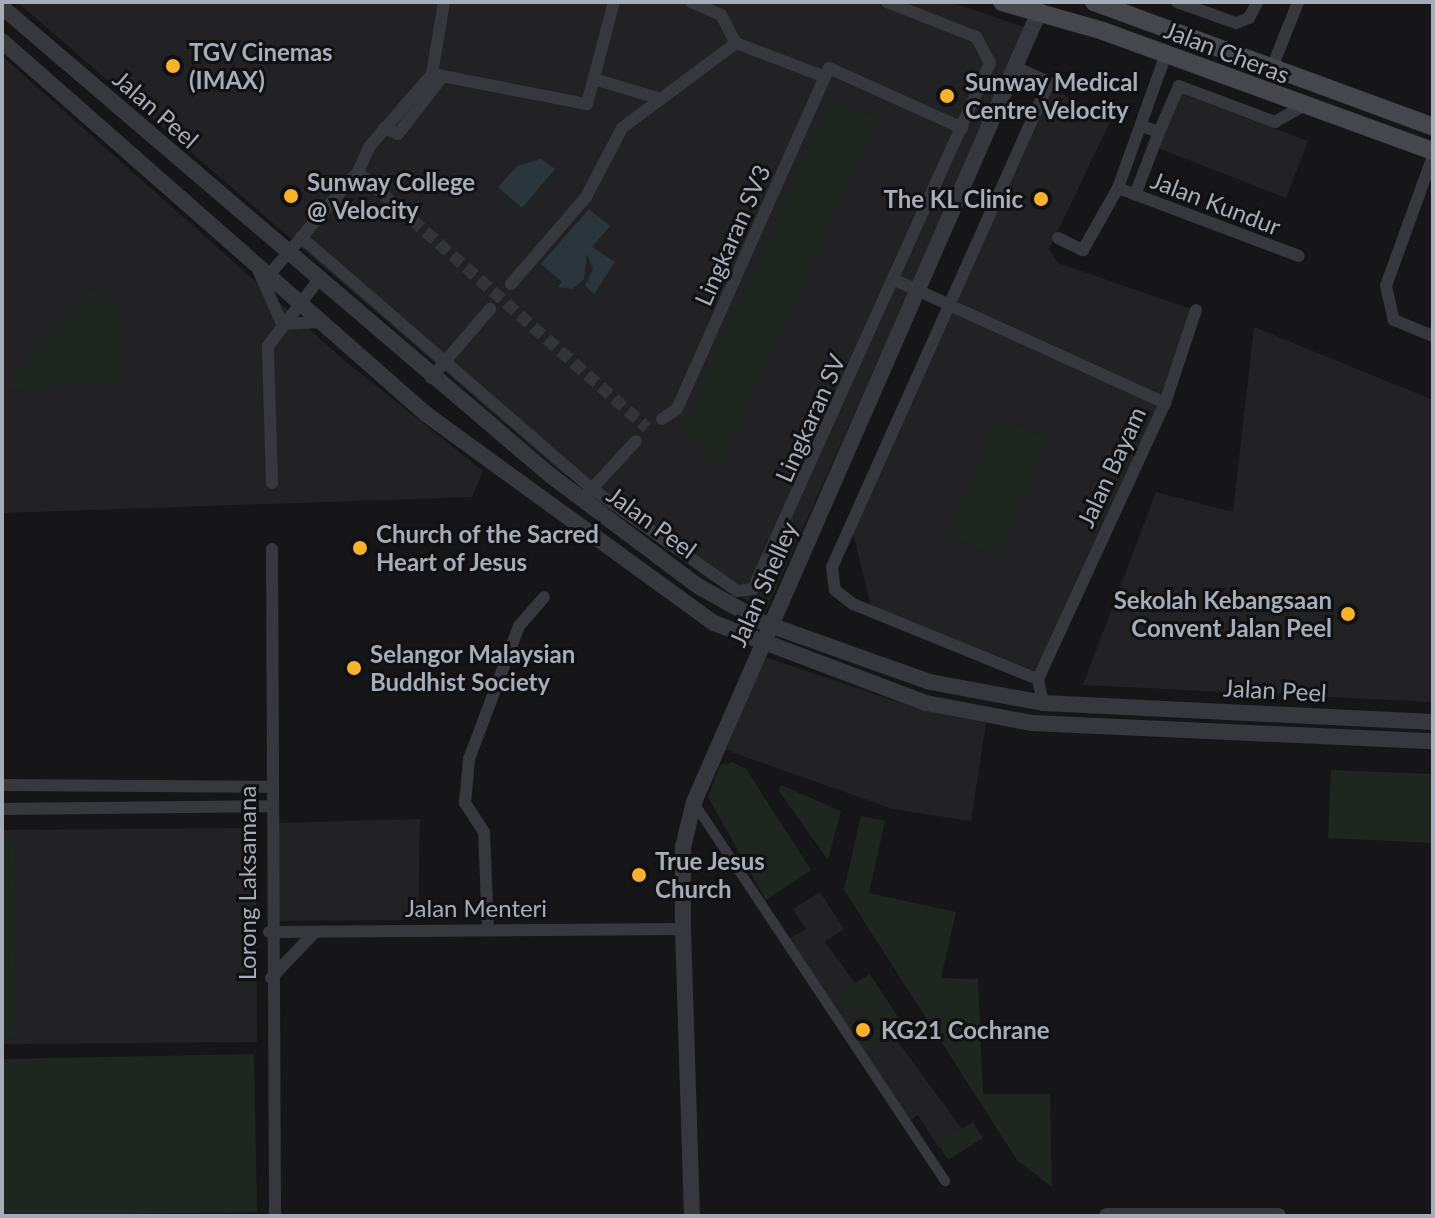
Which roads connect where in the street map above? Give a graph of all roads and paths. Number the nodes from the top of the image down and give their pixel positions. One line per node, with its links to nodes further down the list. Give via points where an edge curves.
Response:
1 (444, 2): 18 (street)
2 (614, 2): 19 (street)
3 (691, 2): 13 (street, via 721,15)
4 (887, 2): 24 (street, Lingkaran SV, via 986,46 990,63)
5 (1002, 2): 10 (main road, Jalan Cheras)
6 (1094, 2): 16 (main road, Jalan Cheras)
7 (1177, 2): 8 (street, via 1236,23 1249,18)
8 (1257, 2)
9 (1298, 2): 16 (street)
10 (1040, 5): 14 (main road, Jalan Cheras); 15 (street, Jalan Shelley)
11 (2, 7): 33 (street, Jalan Peel)
12 (2, 41): 35 (street, Jalan Peel)
13 (736, 43): 17 (street); 20 (street)
14 (1166, 54): 21 (main road, Jalan Cheras); 22 (street)
15 (1015, 67): 40 (street, Jalan Shelley); 42 (street, via 1049,82)
16 (1271, 70): 23 (main road, Jalan Cheras)
17 (830, 74): 24 (street); 51 (street, Lingkaran SV3, via 677,409)
18 (438, 75): 19 (street, via 587,104); 27 (street, via 384,128)
19 (594, 79): 20 (street)
20 (661, 99): 39 (street, via 622,128 586,197)
21 (1303, 106): 25 (street, via 1275,122 1179,86); 26 (main road, Jalan Cheras)
22 (1141, 126): 25 (street); 29 (street)
23 (1433, 127)
24 (962, 128): 37 (street, Lingkaran SV)
25 (1159, 132): 30 (street)
26 (1433, 154): 47 (street, via 1386,286 1394,320)
27 (358, 172)
28 (348, 183): 31 (street)
29 (1118, 188): 30 (street, Jalan Kundur); 32 (street, via 1083,250)
30 (1135, 195): 34 (street, Jalan Kundur)
31 (301, 237): 33 (street); 48 (street, Lingkaran SV)
32 (1058, 238)
33 (286, 255): 36 (street); 38 (street, Jalan Peel)
34 (1299, 256)
35 (253, 261): 36 (street, Jalan Peel); 46 (street)
36 (269, 275): 41 (street, Jalan Peel)
37 (895, 280): 40 (street, Jalan Bayam); 54 (street, Lingkaran SV, via 753,589 737,591)
38 (317, 282): 41 (street); 49 (street, Jalan Peel)
39 (511, 284)
40 (917, 290): 42 (street, Jalan Bayam); 59 (street, Jalan Shelley)
41 (300, 303): 45 (street, Jalan Peel); 46 (street)
42 (948, 304): 50 (street, Jalan Bayam); 63 (street, via 832,567 835,590)
43 (490, 309): 48 (street)
44 (1196, 310): 50 (street)
45 (321, 322): 46 (street); 57 (street, Jalan Peel, via 426,414)
46 (282, 324): 53 (street, via 267,362)
47 (1433, 336)
48 (447, 359): 49 (street); 54 (street, Lingkaran SV)
49 (431, 378): 54 (street, Jalan Peel)
50 (1165, 403): 63 (street, Jalan Bayam)
51 (662, 419)
52 (636, 441): 54 (street)
53 (272, 483)
54 (587, 495): 56 (street, Jalan Peel)
55 (272, 549): 68 (street, Lorong Laksamana)
56 (649, 550): 57 (street); 60 (street, Jalan Peel)
57 (635, 568): 62 (street, Jalan Peel, via 714,623)
58 (544, 597): 73 (street, via 519,626 469,759 465,803 484,832)
59 (783, 597): 60 (street); 61 (street, Jalan Shelley)
60 (738, 609): 61 (street, Jalan Peel)
61 (770, 626): 62 (street, Jalan Shelley); 64 (street, Jalan Peel, via 930,682)
62 (762, 645): 66 (street, Jalan Peel, via 926,703 1032,723); 69 (street, Jalan Shelley)
63 (1038, 679): 64 (street)
64 (1043, 703): 65 (street, Jalan Peel)
65 (1433, 722)
66 (1433, 741)
67 (2, 785): 68 (street)
68 (268, 787): 70 (street, Lorong Laksamana)
69 (694, 802): 72 (street, Jalan Shelley, via 683,847); 77 (street)
70 (269, 806): 71 (street); 74 (street, Lorong Laksamana)
71 (2, 809)
72 (683, 929): 73 (street, Jalan Menteri); 78 (street, Jalan Shelley)
73 (488, 930): 75 (street, Jalan Menteri)
74 (269, 932): 75 (street, Jalan Menteri); 76 (street, Lorong Laksamana)
75 (315, 932): 76 (street)
76 (270, 980): 79 (street, Lorong Laksamana)
77 (945, 1181)
78 (688, 1213)
79 (275, 1216)
80 (1107, 1216): 81 (street)
81 (1278, 1216)

